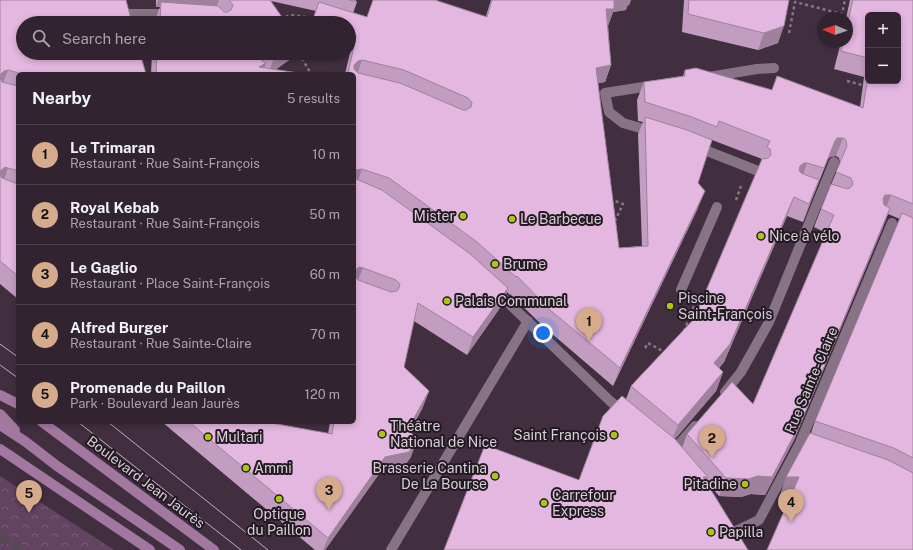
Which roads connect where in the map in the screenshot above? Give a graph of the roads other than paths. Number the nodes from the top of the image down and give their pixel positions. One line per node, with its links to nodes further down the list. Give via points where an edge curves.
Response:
1 (126, 14): 2 (street)
2 (180, 14)
3 (774, 68): 4 (street)
4 (700, 78)
5 (664, 84): 6 (street, via 605,93 609,112 623,123)
6 (660, 134)
7 (690, 144): 9 (street)
8 (834, 162): 16 (street, via 769,322 741,372)
9 (758, 171)
10 (717, 207): 13 (street)
11 (891, 223): 26 (street, Rue Sainte-Claire, via 803,445 759,520)
12 (484, 280): 14 (street)
13 (680, 290)
14 (528, 321): 19 (street, via 610,401); 30 (street)
15 (0, 395): 17 (main road)
16 (716, 401)
17 (16, 403)
18 (0, 414): 23 (main road)
19 (630, 417)
20 (702, 418): 25 (street)
21 (45, 424): 29 (main road, Boulevard Jean Jaurès)
22 (0, 425): 23 (main road)
23 (26, 442): 28 (main road)
24 (0, 449): 27 (main road)
25 (672, 452)
26 (736, 531)
27 (150, 550)
28 (180, 550)
29 (214, 550)
30 (391, 550)

